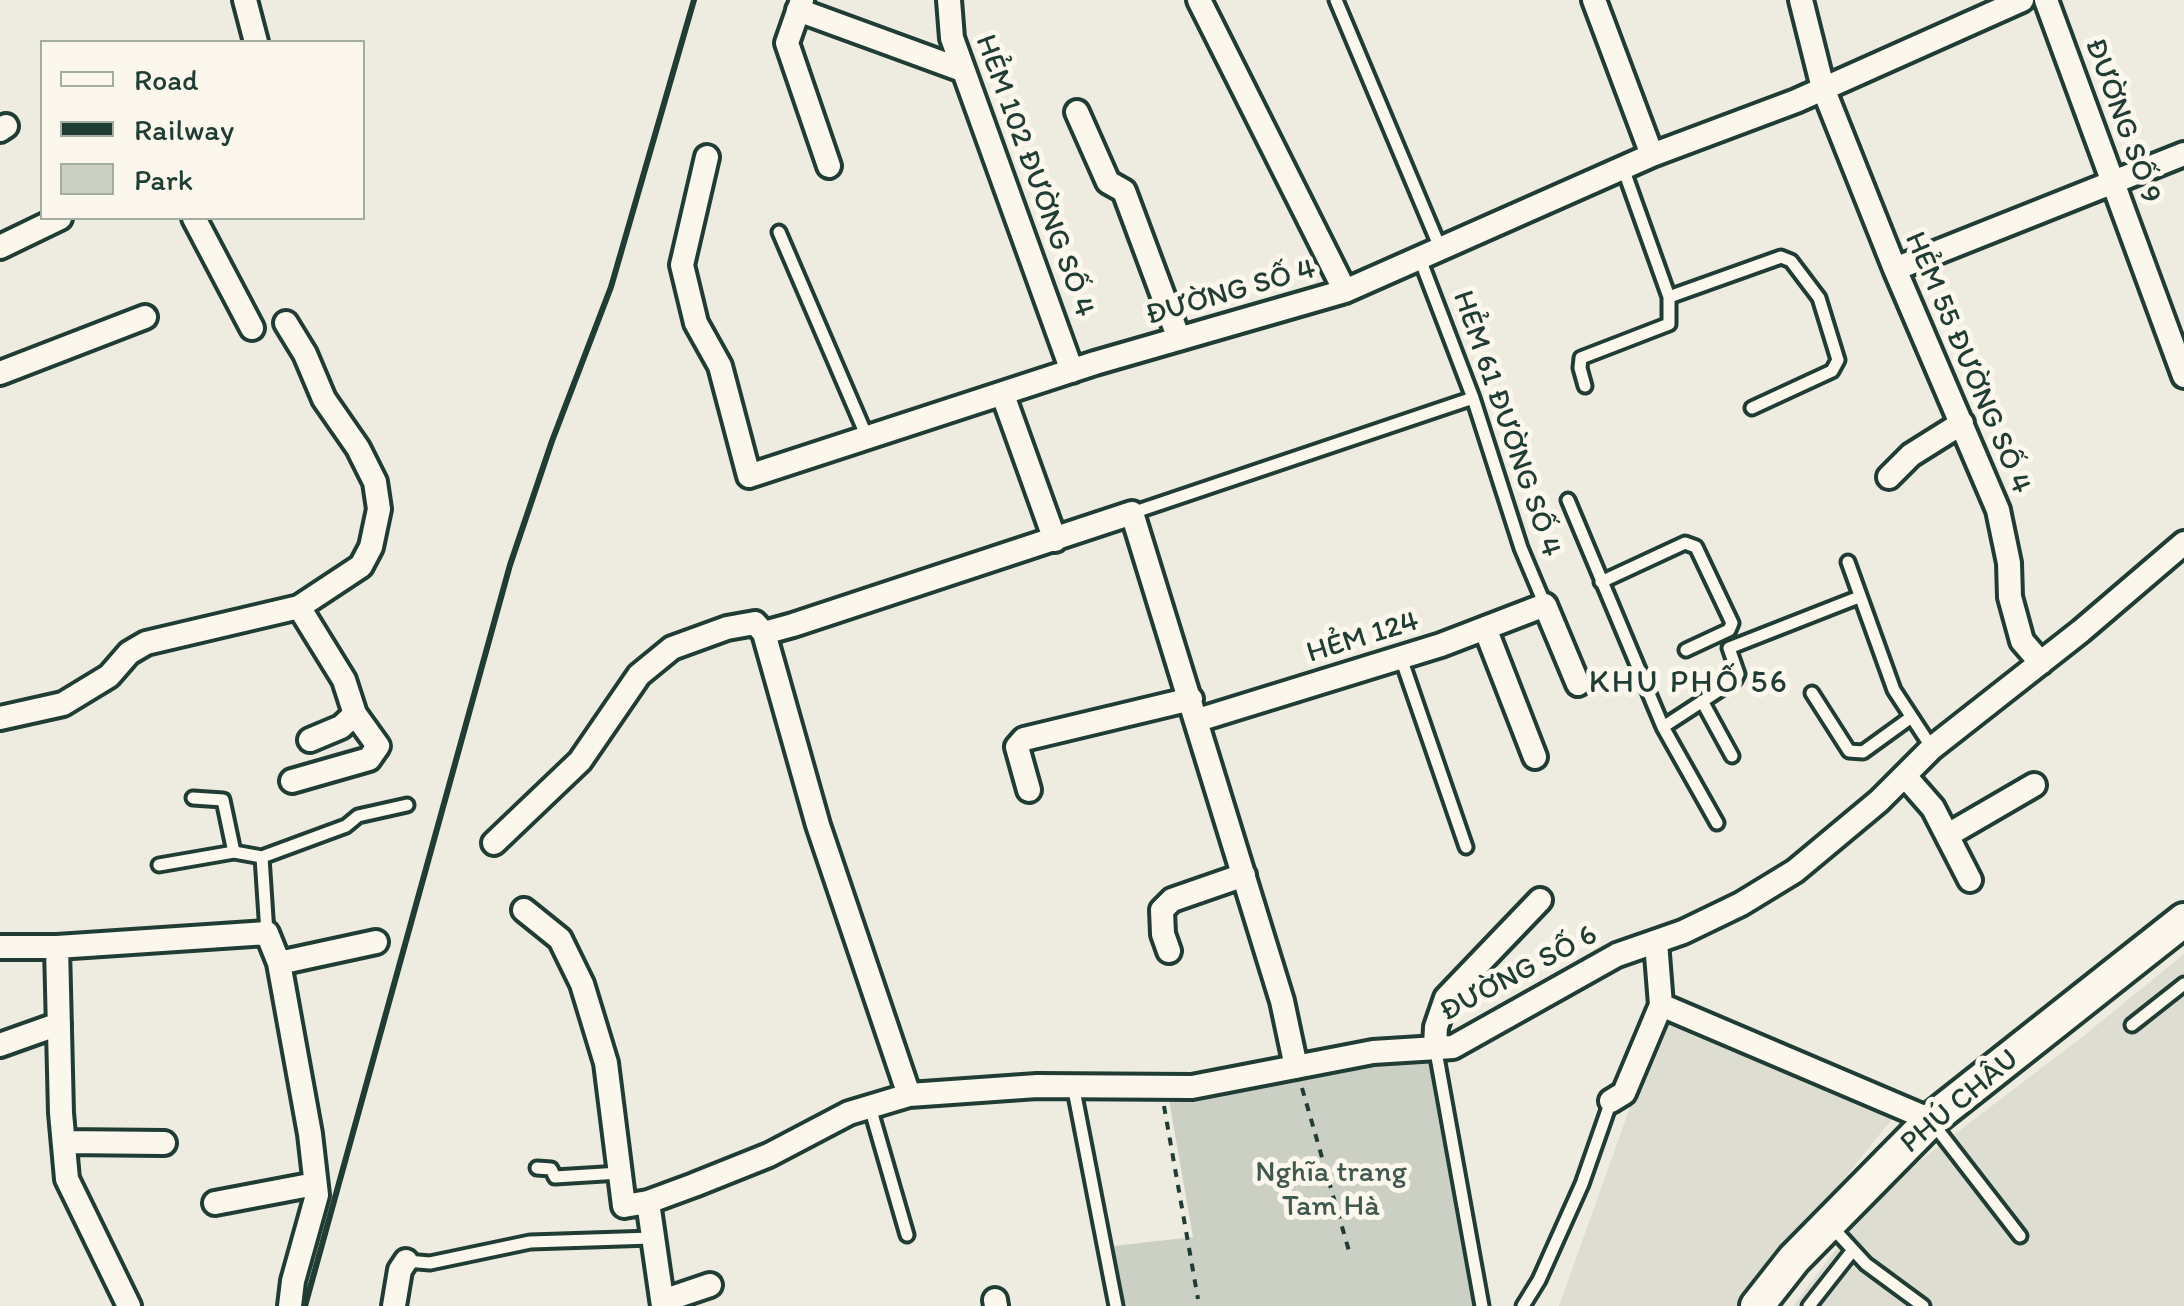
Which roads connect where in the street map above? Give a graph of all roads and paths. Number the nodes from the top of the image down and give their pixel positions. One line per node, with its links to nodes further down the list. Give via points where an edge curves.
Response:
1 (246, 0): 10 (street)
2 (949, 0): 11 (street, HẺM 102 ĐƯỜNG SỐ 4)
3 (1199, 0): 26 (street)
4 (1336, 0): 24 (lane, HẺM 61 ĐƯỜNG SỐ 4)
5 (1594, 0): 15 (street)
6 (1802, 0): 12 (street, HẺM 55 ĐƯỜNG SỐ 4)
7 (2022, 0): 12 (street, ĐƯỜNG SỐ 4)
8 (2046, 0): 19 (street, ĐƯỜNG SỐ 9)
9 (800, 5): 11 (street); 17 (street, via 788,42)
10 (256, 40)
11 (962, 70): 32 (street, HẺM 102 ĐƯỜNG SỐ 4)
12 (1823, 88): 15 (street, ĐƯỜNG SỐ 4); 25 (street, HẺM 55 ĐƯỜNG SỐ 4)
13 (1077, 112): 31 (street, via 1108,182 1124,190)
14 (2184, 154): 19 (street)
15 (1652, 155): 18 (street, ĐƯỜNG SỐ 4)
16 (707, 158): 40 (street, ĐƯỜNG SỐ 4, via 682,265 696,323 720,366 749,476)
17 (830, 166)
18 (1623, 168): 24 (street, ĐƯỜNG SỐ 4); 27 (lane)
19 (2112, 182): 25 (street); 34 (street, ĐƯỜNG SỐ 9)
20 (56, 220): 23 (street)
21 (195, 220): 30 (street)
22 (779, 232): 40 (lane)
23 (0, 247)
24 (1430, 255): 26 (street, ĐƯỜNG SỐ 4); 37 (lane, HẺM 61 ĐƯỜNG SỐ 4)
25 (1895, 268): 39 (street, HẺM 55 ĐƯỜNG SỐ 4)
26 (1345, 291): 31 (street, ĐƯỜNG SỐ 4)
27 (1669, 297): 35 (lane, via 1668,324 1582,358); 38 (lane, via 1781,258 1820,298 1838,360 1832,371)
28 (145, 317): 33 (street)
29 (286, 323): 50 (street, via 324,400 358,448 380,509 361,566)
30 (252, 328)
31 (1179, 339): 32 (street, ĐƯỜNG SỐ 4)
32 (1072, 371): 36 (street, ĐƯỜNG SỐ 4)
33 (0, 373)
34 (2184, 376)
35 (1584, 386)
36 (1003, 395): 40 (street, ĐƯỜNG SỐ 4); 44 (street)
37 (1473, 398): 43 (lane); 49 (lane, HẺM 61 ĐƯỜNG SỐ 4)
38 (1752, 408)
39 (1962, 423): 41 (street); 55 (street, HẺM 55 ĐƯỜNG SỐ 4, via 1998,510 2022,641)
40 (867, 437)
41 (1890, 477)
42 (1568, 500): 47 (lane)
43 (1132, 513): 44 (street); 59 (street)
44 (1054, 540): 52 (street)
45 (2184, 543): 55 (street, ĐƯỜNG SỐ 6)
46 (1848, 562): 48 (lane)
47 (1601, 582): 53 (lane, via 1685,543 1696,547 1732,623); 63 (lane)
48 (1859, 597): 58 (lane, via 1729,648 1738,677); 62 (lane)
49 (1544, 606): 51 (street, HẺM 124); 56 (street)
50 (300, 608): 60 (street, via 344,680); 61 (street, via 146,643 63,704)
51 (1485, 628): 54 (street, HẺM 124); 67 (street)
52 (764, 633): 76 (street, via 755,624 726,628 672,648 639,676 580,761); 102 (street, via 818,825)
53 (1686, 650)
54 (1401, 658): 59 (street, HẺM 124); 77 (lane)
55 (2041, 663): 65 (street, ĐƯỜNG SỐ 6)
56 (1578, 684)
57 (1812, 693): 62 (lane, via 1849,751 1864,752)
58 (1702, 702): 63 (lane); 66 (lane)
59 (1194, 710): 71 (street, HẺM 124, via 1024,739 1018,748); 81 (street)
60 (355, 714): 64 (street, via 341,728); 69 (street, via 378,746 370,758)
61 (0, 718)
62 (1910, 718): 65 (lane)
63 (1663, 727): 74 (lane)
64 (310, 740)
65 (1932, 748): 68 (street, ĐƯỜNG SỐ 6)
66 (1732, 756)
67 (1534, 757)
68 (1906, 776): 75 (street); 88 (street, ĐƯỜNG SỐ 6, via 1796,872)
69 (292, 782)
70 (2034, 785): 75 (street)
71 (1029, 790)
72 (193, 798): 78 (lane, via 223,800)
73 (407, 805): 79 (lane, via 358,816)
74 (1717, 822)
75 (1948, 835): 82 (street)
76 (494, 843)
77 (1466, 847)
78 (234, 852): 79 (lane); 80 (lane)
79 (262, 857): 86 (lane)
80 (159, 865)
81 (1244, 875): 91 (street, via 1172,900 1162,910); 99 (street)
82 (1970, 880)
83 (1540, 900): 98 (street, via 1446,998)
84 (524, 910): 109 (street, via 560,939 582,984 606,1062)
85 (2184, 920): 105 (street, PHÚ CHÂU)
86 (268, 933): 90 (street); 92 (street)
87 (376, 942): 92 (street)
88 (1656, 942): 94 (street); 98 (street, ĐƯỜNG SỐ 6, via 1618,956 1453,1047)
89 (0, 947): 90 (street)
90 (58, 947): 95 (street)
91 (1169, 950)
92 (279, 963): 110 (street)
93 (2184, 984): 96 (lane)
94 (1661, 1005): 103 (street, via 1624,1092); 105 (street)
95 (59, 1024): 97 (street); 106 (street)
96 (2132, 1024)
97 (0, 1045)
98 (1434, 1046): 99 (street, ĐƯỜNG SỐ 6); 127 (lane)
99 (1296, 1067): 101 (street, ĐƯỜNG SỐ 6, via 1231,1082); 118 (path)
100 (1073, 1086): 101 (street, ĐƯỜNG SỐ 6); 102 (street, ĐƯỜNG SỐ 6); 126 (lane)
101 (1160, 1087): 121 (path)
102 (909, 1095): 104 (street, ĐƯỜNG SỐ 6)
103 (1611, 1100): 128 (lane, via 1582,1184)
104 (870, 1107): 112 (street, ĐƯỜNG SỐ 6); 114 (lane)
105 (1931, 1120): 113 (street, PHÚ CHÂU); 115 (lane)
106 (64, 1142): 107 (street); 123 (street, via 68,1179)
107 (164, 1143)
108 (536, 1168): 109 (lane, via 551,1169 555,1177)
109 (620, 1174): 112 (street, via 624,1206)
110 (315, 1184): 111 (street); 124 (street)
111 (216, 1202)
112 (648, 1202): 116 (street)
113 (1829, 1224): 117 (lane); 129 (street, PHÚ CHÂU)
114 (906, 1235)
115 (2020, 1236)
116 (652, 1238): 119 (lane, via 530,1242 430,1263); 122 (street)
117 (1853, 1250): 130 (lane); 131 (lane)
118 (1350, 1251)
119 (406, 1261): 125 (street)
120 (710, 1285): 122 (street)
121 (1198, 1298)
122 (663, 1304)
123 (129, 1306)
124 (290, 1306)
125 (394, 1306)
126 (1116, 1306)
127 (1482, 1306)
128 (1523, 1306)
129 (1757, 1306)
130 (1809, 1306)
131 (1922, 1306)

